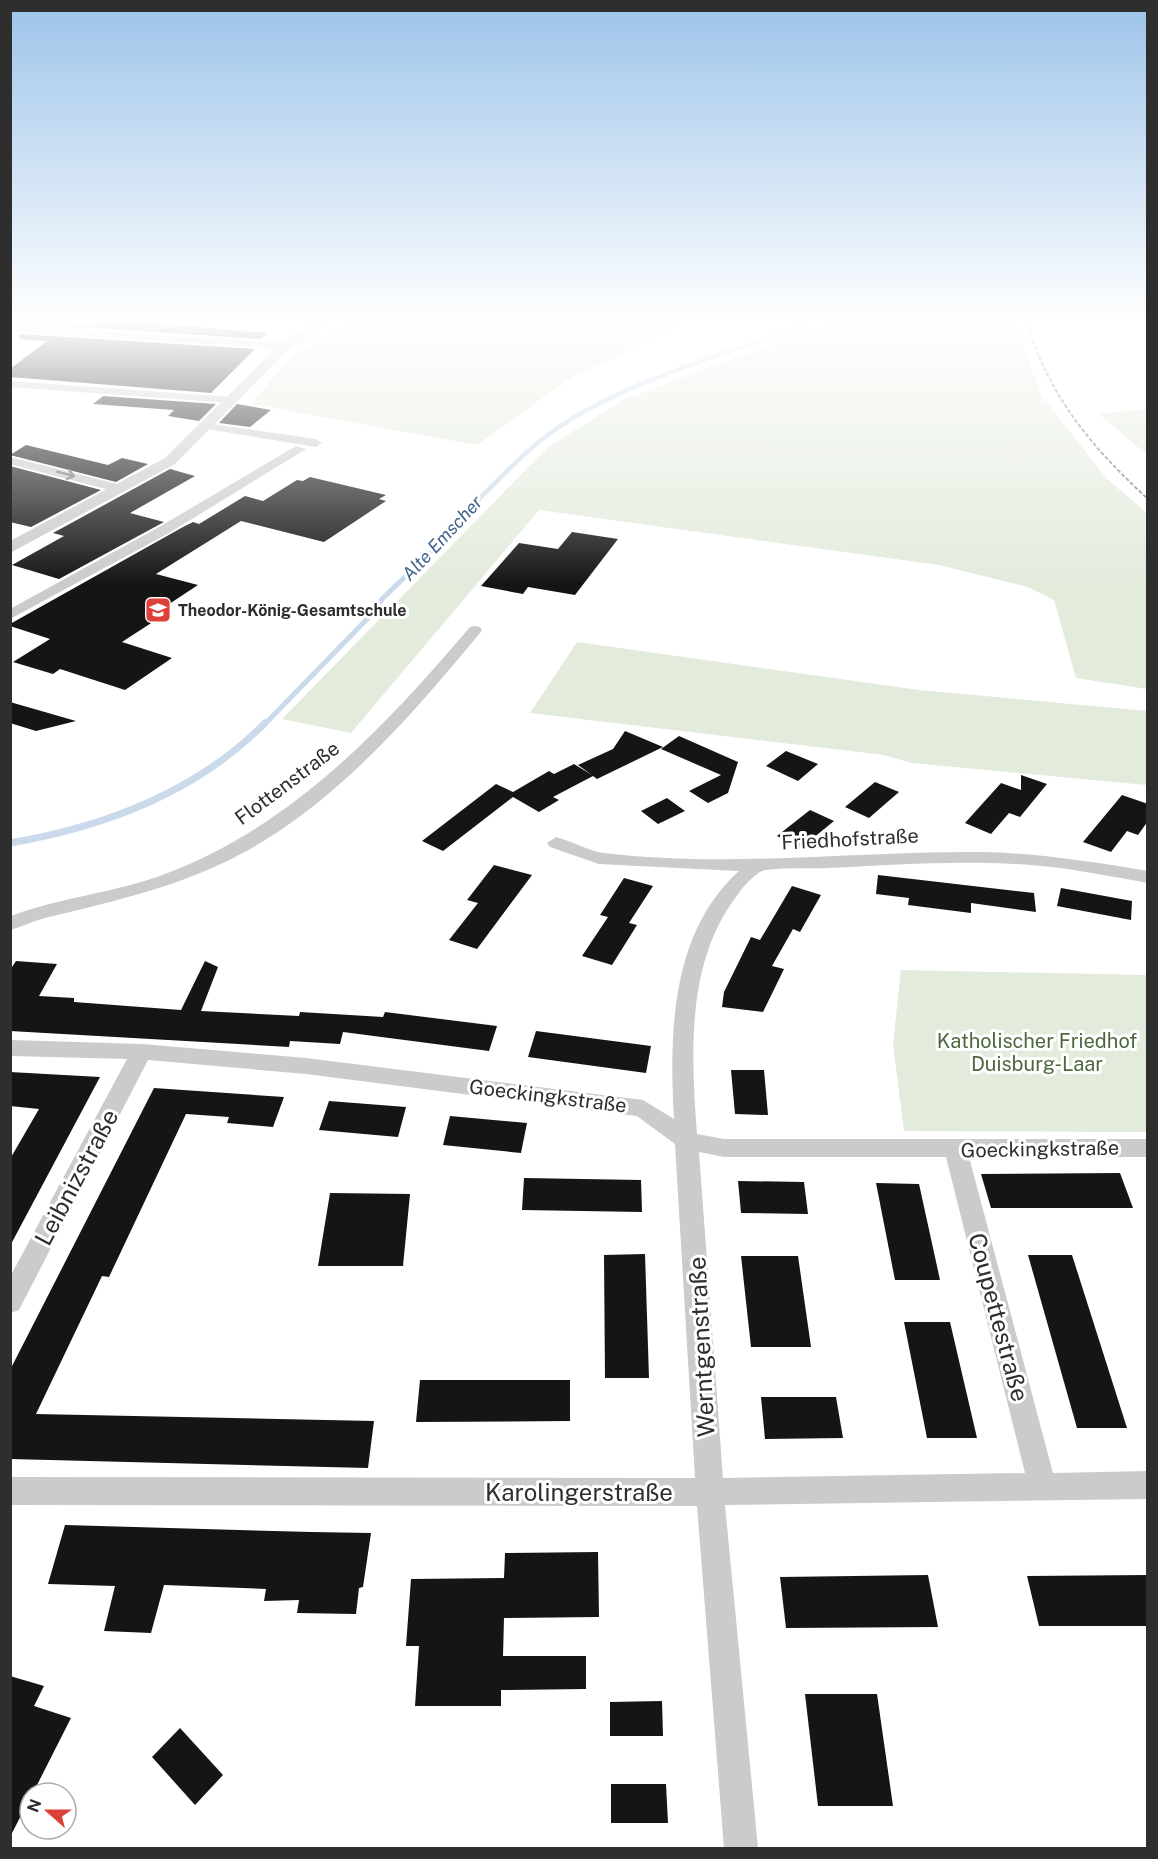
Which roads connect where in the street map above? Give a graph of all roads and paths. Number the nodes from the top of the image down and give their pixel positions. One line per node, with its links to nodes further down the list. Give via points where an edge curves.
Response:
1 (221, 410): 2 (street)
2 (205, 426): 3 (street); 6 (street, via 170,461)
3 (316, 443)
4 (300, 449): 8 (street)
5 (10, 460): 6 (street, one-way to 6)
6 (121, 489): 7 (street)
7 (10, 548)
8 (10, 615)
9 (476, 630): 13 (street, Flottenstraße, via 379,739 301,806 259,835 173,878)
10 (556, 843): 11 (street, Friedhofstraße, via 599,858)
11 (756, 866): 12 (street, Friedhofstraße, via 953,857 1065,863); 16 (street, Werntgenstraße, via 734,882 717,908 702,935 691,969 682,1075)
12 (1148, 877)
13 (10, 924)
14 (10, 1048): 15 (street, Goeckingkstraße)
15 (142, 1052): 16 (street, Goeckingkstraße, via 306,1066 643,1108); 19 (street, Leibnizstraße)
16 (688, 1141): 18 (street, Goeckingkstraße, via 724,1148); 23 (street, Werntgenstraße)
17 (1148, 1148): 18 (street, Goeckingkstraße)
18 (956, 1150): 20 (street, Coupettestraße)
19 (10, 1302)
20 (1042, 1485): 21 (street, Karolingerstraße); 23 (street, Karolingerstraße)
21 (1148, 1485)
22 (10, 1491): 23 (street, Karolingerstraße)
23 (710, 1492): 24 (street, Werntgenstraße)
24 (741, 1848)

